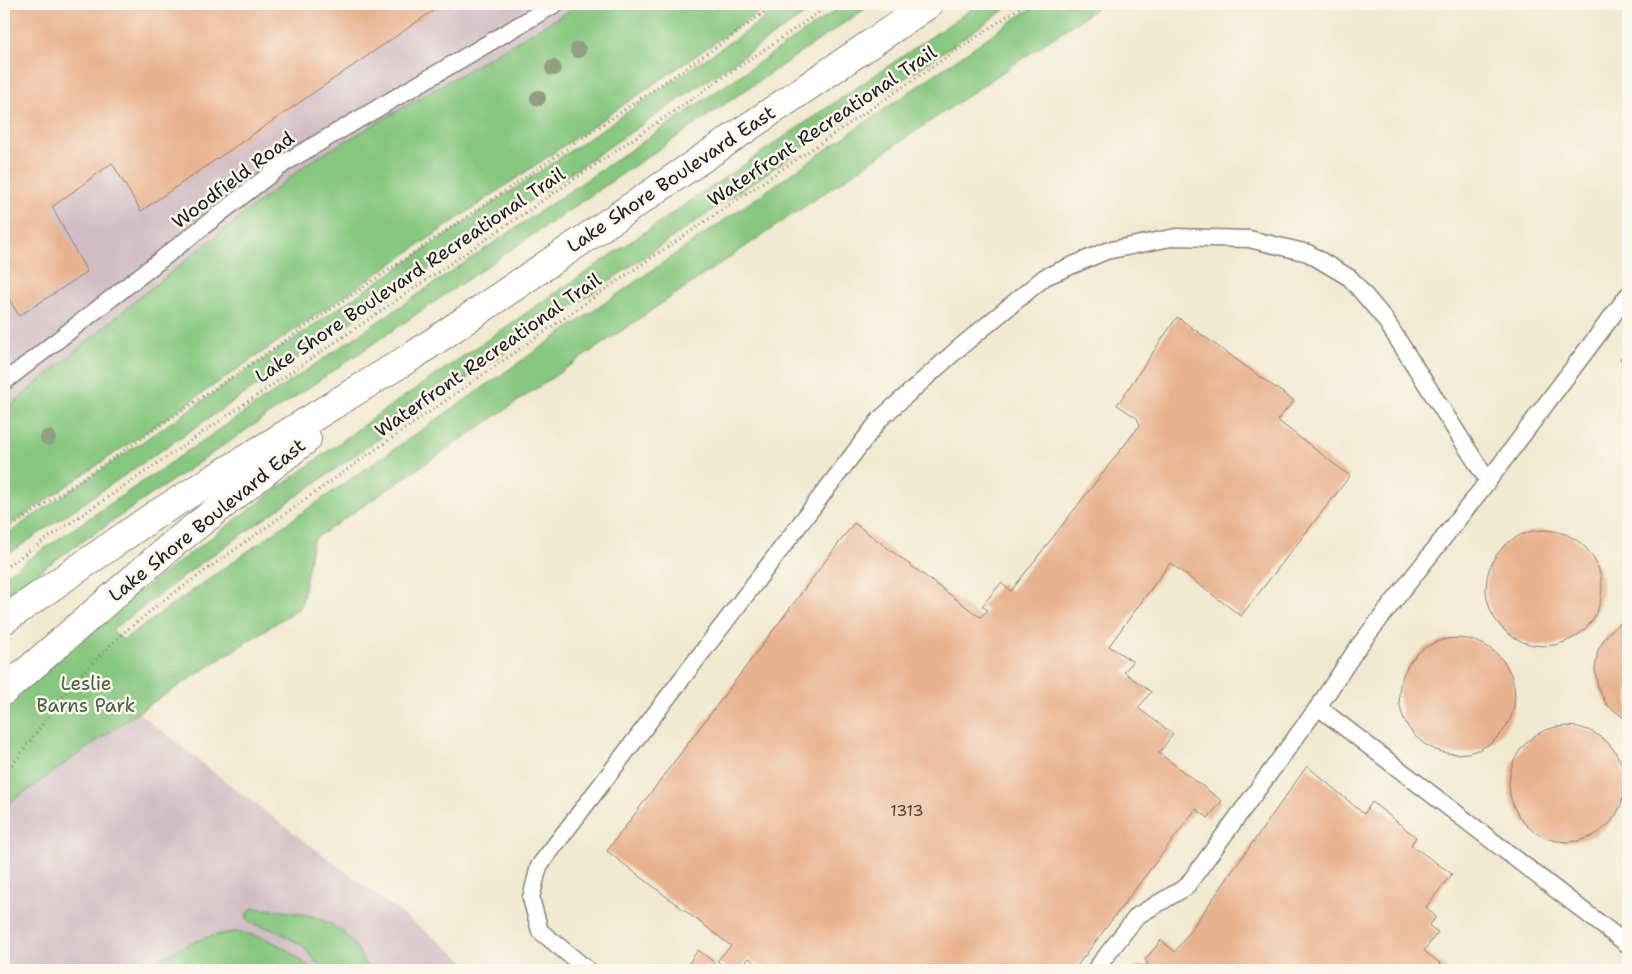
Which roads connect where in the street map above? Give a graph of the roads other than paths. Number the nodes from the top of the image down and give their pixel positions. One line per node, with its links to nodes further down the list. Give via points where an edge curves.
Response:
1 (555, 4): 5 (lane, Woodfield Road, via 286,162)
2 (929, 4): 4 (highway, Lake Shore Boulevard East)
3 (1628, 295): 6 (lane)
4 (414, 355): 7 (highway, Lake Shore Boulevard East, via 152,518); 8 (highway, Lake Shore Boulevard East, via 172,545)
5 (4, 382)
6 (1488, 481): 9 (lane, via 1358,647); 11 (lane, via 1384,318 1350,278 1308,253 1249,239 1176,237 1106,250 1045,277 880,419 540,866 531,898 540,931)
7 (4, 620)
8 (4, 691)
9 (1318, 707): 10 (lane); 12 (lane, via 1186,886 1137,916)
10 (1628, 945)
11 (588, 970)
12 (1095, 970)

